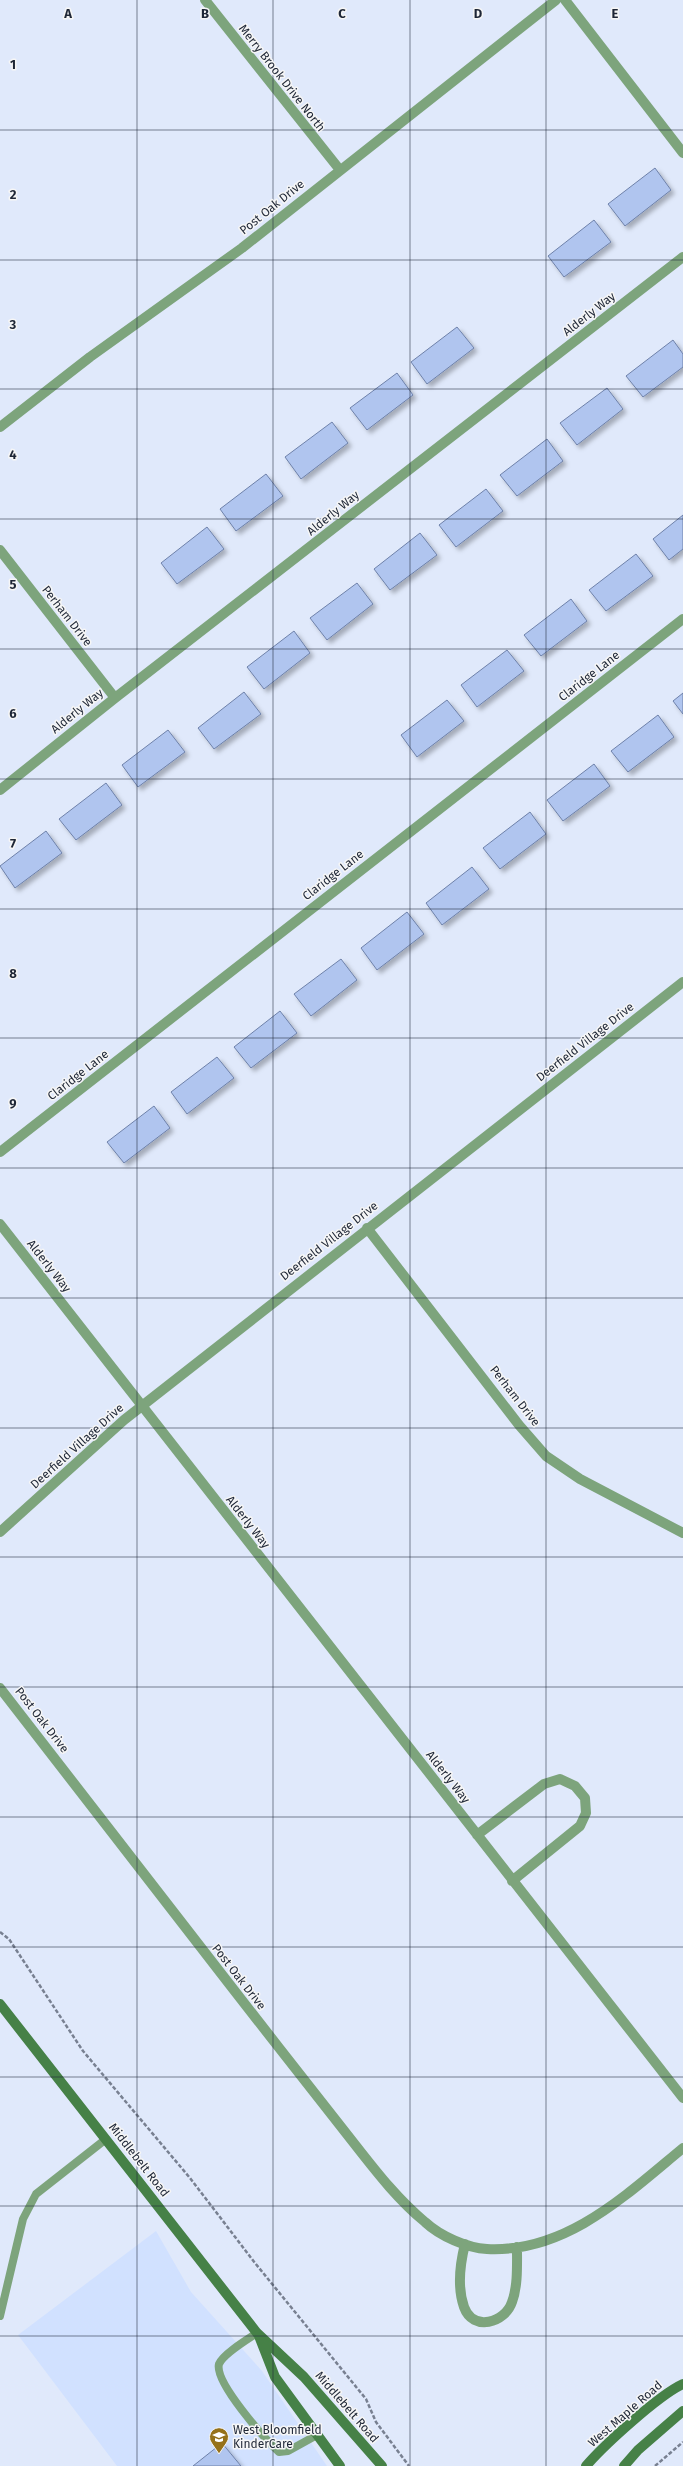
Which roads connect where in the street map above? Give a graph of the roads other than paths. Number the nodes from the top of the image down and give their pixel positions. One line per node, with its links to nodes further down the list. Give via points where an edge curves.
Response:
1 (205, 0): 5 (street, Merry Brook Drive North)
2 (556, 0): 5 (street, Post Oak Drive)
3 (565, 0): 4 (street)
4 (683, 153)
5 (340, 170): 7 (street, Post Oak Drive, via 242,248 90,357)
6 (683, 257): 10 (street, Alderly Way)
7 (0, 427)
8 (0, 550): 10 (street, Perham Drive)
9 (683, 619): 13 (street, Claridge Lane)
10 (115, 698): 11 (street, Alderly Way)
11 (0, 790)
12 (683, 982): 15 (street, Deerfield Village Drive)
13 (0, 1152)
14 (0, 1224): 16 (street, Alderly Way)
15 (367, 1228): 16 (street, Deerfield Village Drive); 18 (street, Perham Drive, via 519,1425 546,1456 586,1482)
16 (142, 1406): 17 (street, Deerfield Village Drive); 20 (street, Alderly Way)
17 (0, 1532)
18 (683, 1533)
19 (0, 1688): 26 (street, Post Oak Drive, via 377,2172 427,2225)
20 (476, 1835): 21 (street, Alderly Way); 21 (street, via 544,1784 560,1779 575,1786 585,1798 586,1813 580,1826)
21 (512, 1881): 23 (street, Alderly Way)
22 (0, 2004): 24 (street, Middlebelt Road)
23 (683, 2098)
24 (106, 2140): 28 (lane, via 36,2194 23,2219); 30 (street, Middlebelt Road)
25 (683, 2148): 27 (street, Post Oak Drive, via 606,2210 557,2238)
26 (465, 2244): 27 (street, Post Oak Drive, via 486,2249); 27 (street, via 459,2281 464,2308 471,2317 485,2323 497,2321 506,2315 513,2302)
27 (517, 2247)
28 (2, 2298): 29 (lane)
29 (0, 2316)
30 (257, 2333): 33 (street, Middlebelt Road, via 275,2377); 33 (lane, via 231,2351 220,2363 218,2373 227,2389 266,2440 279,2452 288,2451); 36 (street, Middlebelt Road, via 304,2377)
31 (683, 2384): 34 (street, West Maple Road, via 640,2415)
32 (683, 2411): 37 (street, via 638,2450)
33 (317, 2435): 35 (street, Middlebelt Road)
34 (586, 2465)
35 (340, 2466)
36 (382, 2466)
37 (624, 2466)

